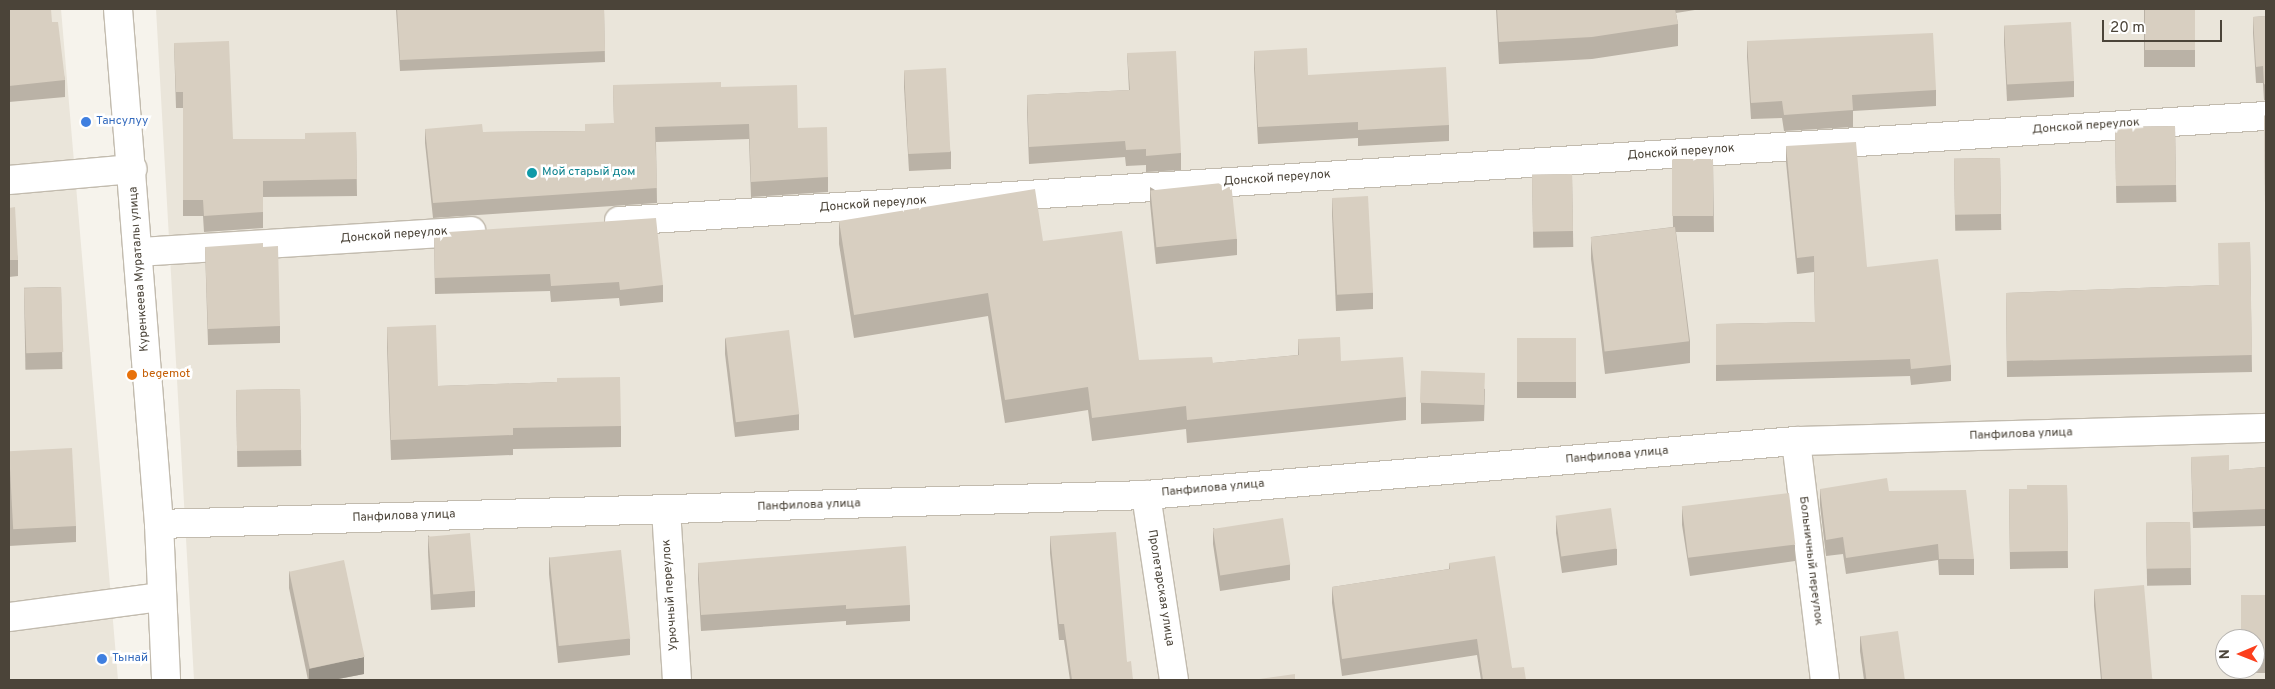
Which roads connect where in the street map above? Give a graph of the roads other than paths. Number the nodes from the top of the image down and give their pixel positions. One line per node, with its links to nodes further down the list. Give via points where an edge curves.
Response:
1 (118, 9): 3 (street, Куренкеева Мураталы улица)
2 (2266, 116): 5 (street, Донской переулок)
3 (132, 169): 4 (street); 7 (street, Куренкеева Мураталы улица)
4 (9, 180)
5 (596, 223)
6 (497, 229): 7 (street, Донской переулок)
7 (139, 252): 12 (street, Куренкеева Мураталы улица)
8 (2266, 428): 9 (street, Панфилова улица)
9 (1796, 441): 10 (street, Панфилова улица); 18 (street, Больничный переулок)
10 (1146, 495): 11 (street, Панфилова улица); 17 (street, Пролетарская улица)
11 (666, 510): 12 (street, Панфилова улица); 16 (street, Урючный переулок)
12 (159, 524): 13 (street, Куренкеева Мураталы улица)
13 (161, 597): 14 (street); 15 (street, Куренкеева Мураталы улица)
14 (9, 617)
15 (166, 680)
16 (677, 680)
17 (1174, 680)
18 (1825, 680)

